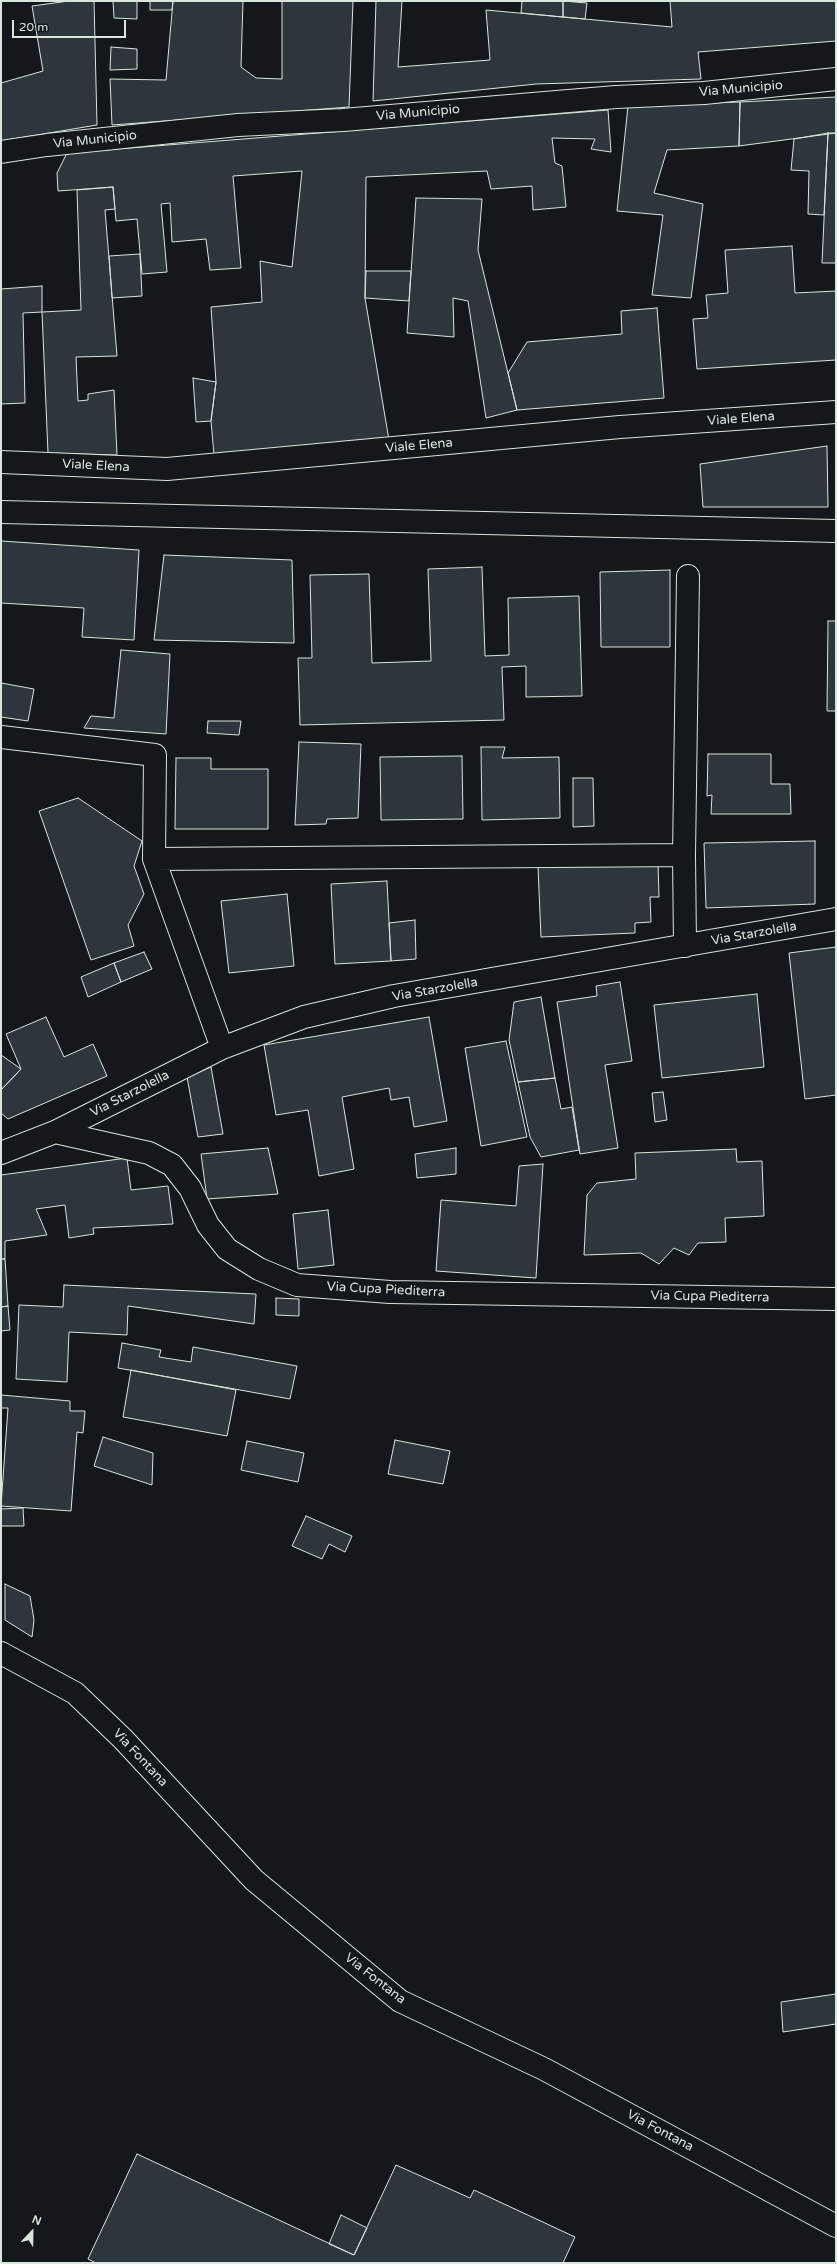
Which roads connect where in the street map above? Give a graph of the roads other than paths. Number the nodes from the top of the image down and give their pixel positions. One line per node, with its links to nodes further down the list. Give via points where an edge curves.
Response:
1 (836, 79): 2 (street, Via Municipio, via 704,93 616,96 342,120 238,125)
2 (1, 152)
3 (836, 412): 4 (street, Viale Elena, via 620,427 167,469)
4 (1, 462)
5 (1, 512): 6 (street)
6 (836, 531)
7 (688, 576): 9 (street)
8 (1, 737): 10 (street, via 155,755)
9 (684, 855): 10 (street); 12 (street)
10 (154, 859): 13 (street)
11 (836, 920): 12 (street, Via Starzolella)
12 (685, 946): 13 (street, Via Starzolella, via 394,996 304,1017)
13 (222, 1048): 14 (street, Via Starzolella)
14 (55, 1132): 15 (street); 16 (street, Via Cupa Piediterra, via 149,1153 172,1165 190,1188 208,1225 227,1249 259,1270 297,1285 390,1292)
15 (1, 1153)
16 (836, 1299)
17 (1, 1653): 18 (street, Via Fontana, via 75,1693 123,1739 254,1880 400,2001 544,2069)
18 (836, 2226)

